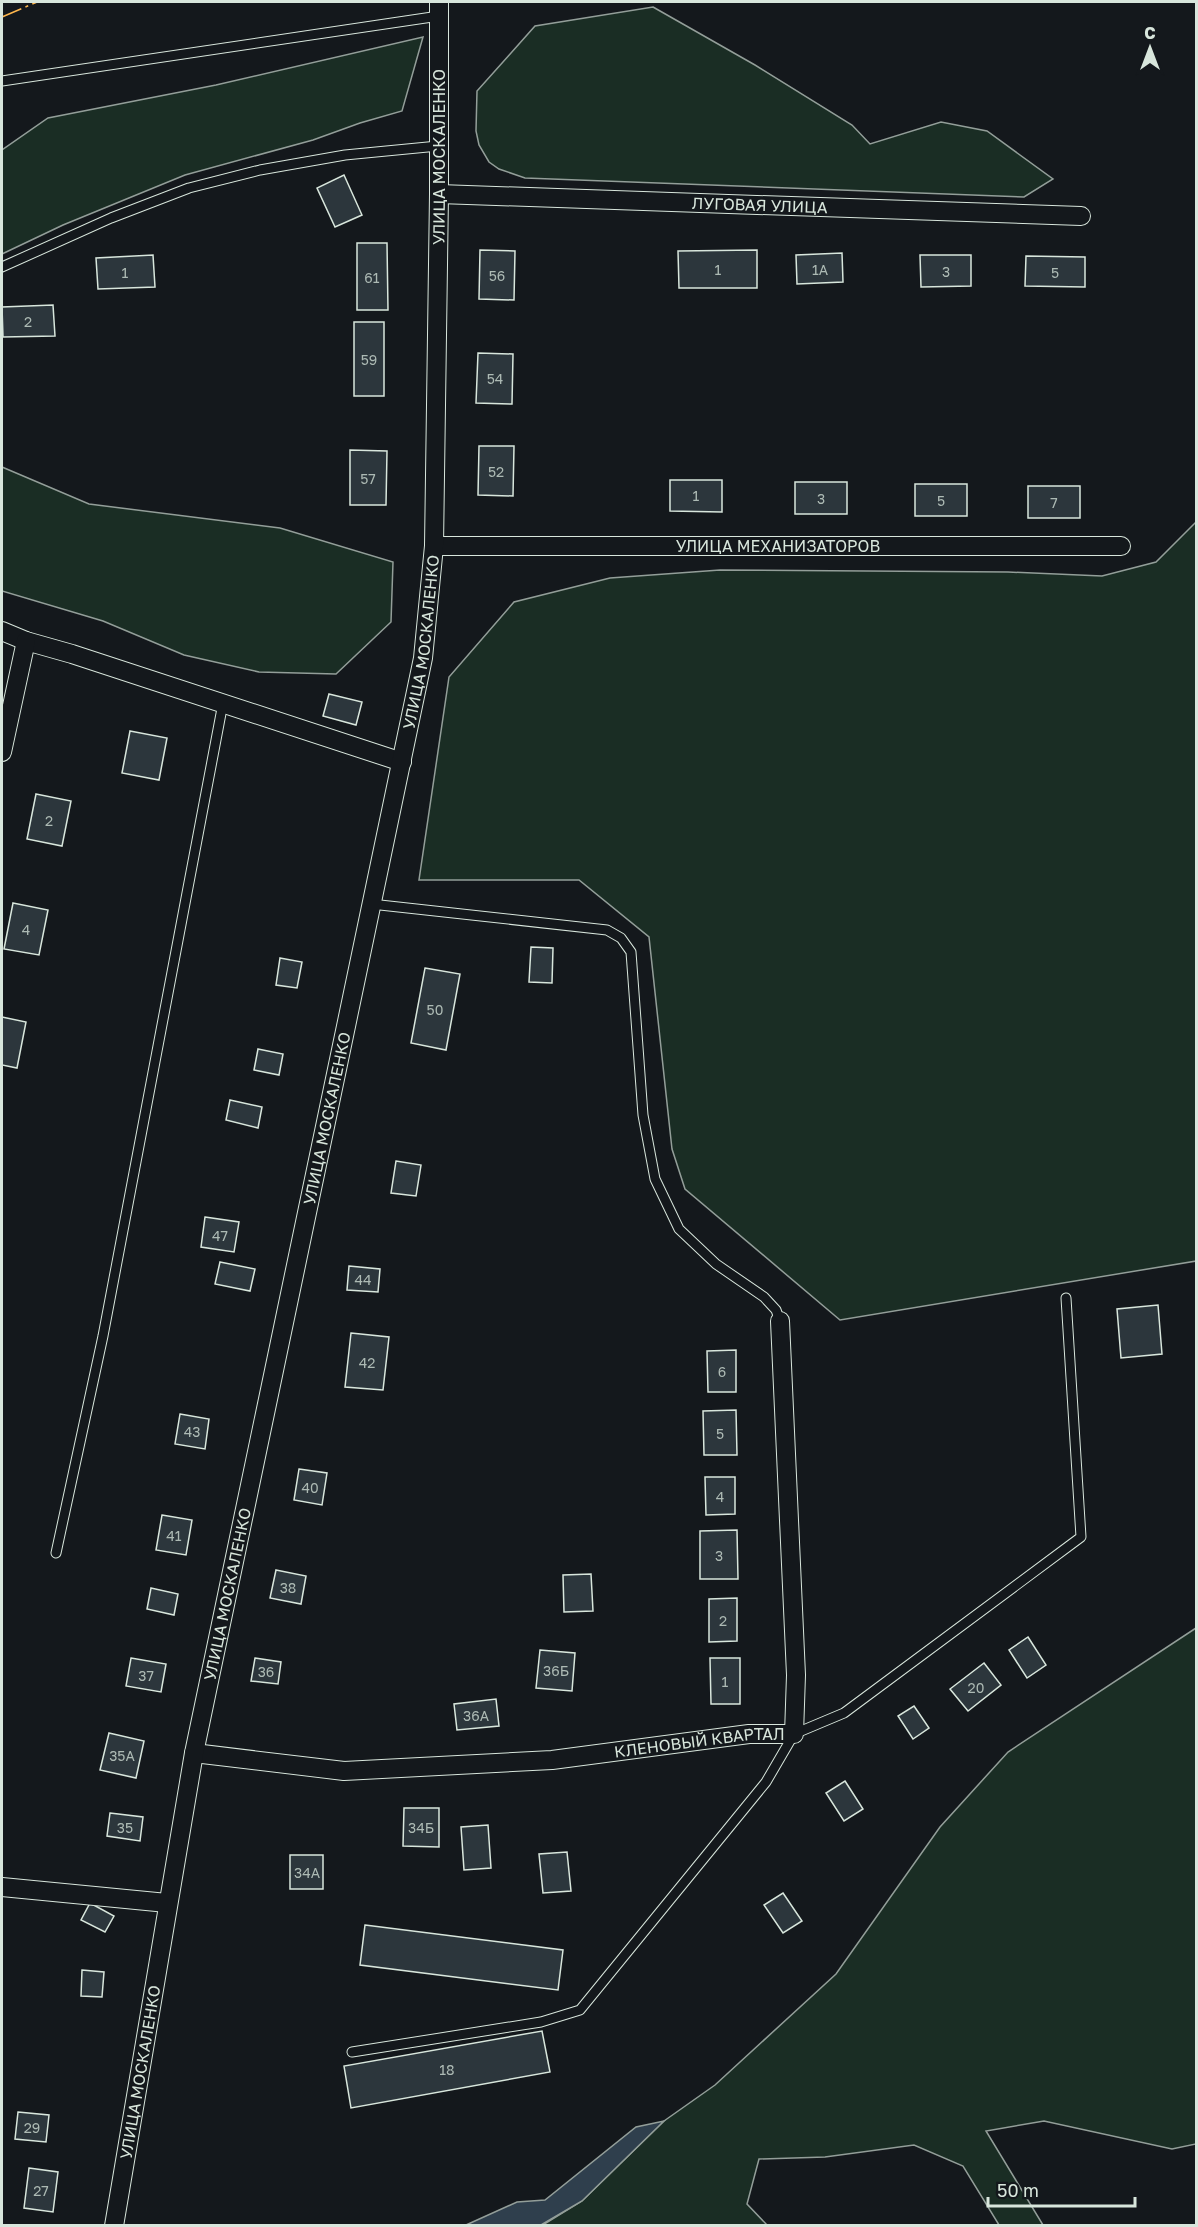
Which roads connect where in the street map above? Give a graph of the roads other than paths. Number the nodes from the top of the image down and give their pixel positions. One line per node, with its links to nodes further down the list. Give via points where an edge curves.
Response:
1 (439, 9): 2 (lane); 3 (street, УЛИЦА МОСКАЛЕНКО)
2 (2, 81)
3 (438, 147): 4 (street, УЛИЦА МОСКАЛЕНКО); 6 (lane, via 345,155 189,188)
4 (439, 194): 5 (street, ЛУГОВАЯ УЛИЦА); 7 (street, УЛИЦА МОСКАЛЕНКО)
5 (1081, 216)
6 (2, 267)
7 (434, 546): 8 (street, УЛИЦА МЕХАНИЗАТОРОВ); 13 (street, УЛИЦА МОСКАЛЕНКО, via 423,658)
8 (1121, 546)
9 (2, 631): 10 (street)
10 (26, 641): 11 (street); 12 (street)
11 (223, 703): 13 (street); 17 (lane, via 103,1336)
12 (2, 752)
13 (402, 762): 14 (street, УЛИЦА МОСКАЛЕНКО)
14 (371, 904): 16 (lane, via 607,930 621,938 631,951 643,1115 655,1179 679,1229 716,1264 764,1297); 19 (street, УЛИЦА МОСКАЛЕНКО)
15 (1066, 1298): 18 (lane, via 1081,1537 844,1713)
16 (780, 1321): 18 (street, КЛЕНОВЫЙ КВАРТАЛ, via 796,1675)
17 (56, 1553)
18 (794, 1734): 19 (street, КЛЕНОВЫЙ КВАРТАЛ, via 749,1734 552,1760 344,1771); 22 (lane, via 766,1782 580,2010 541,2022)
19 (194, 1753): 21 (street, УЛИЦА МОСКАЛЕНКО)
20 (2, 1887): 21 (street)
21 (167, 1903): 23 (street, УЛИЦА МОСКАЛЕНКО)
22 (352, 2052)
23 (114, 2226)

